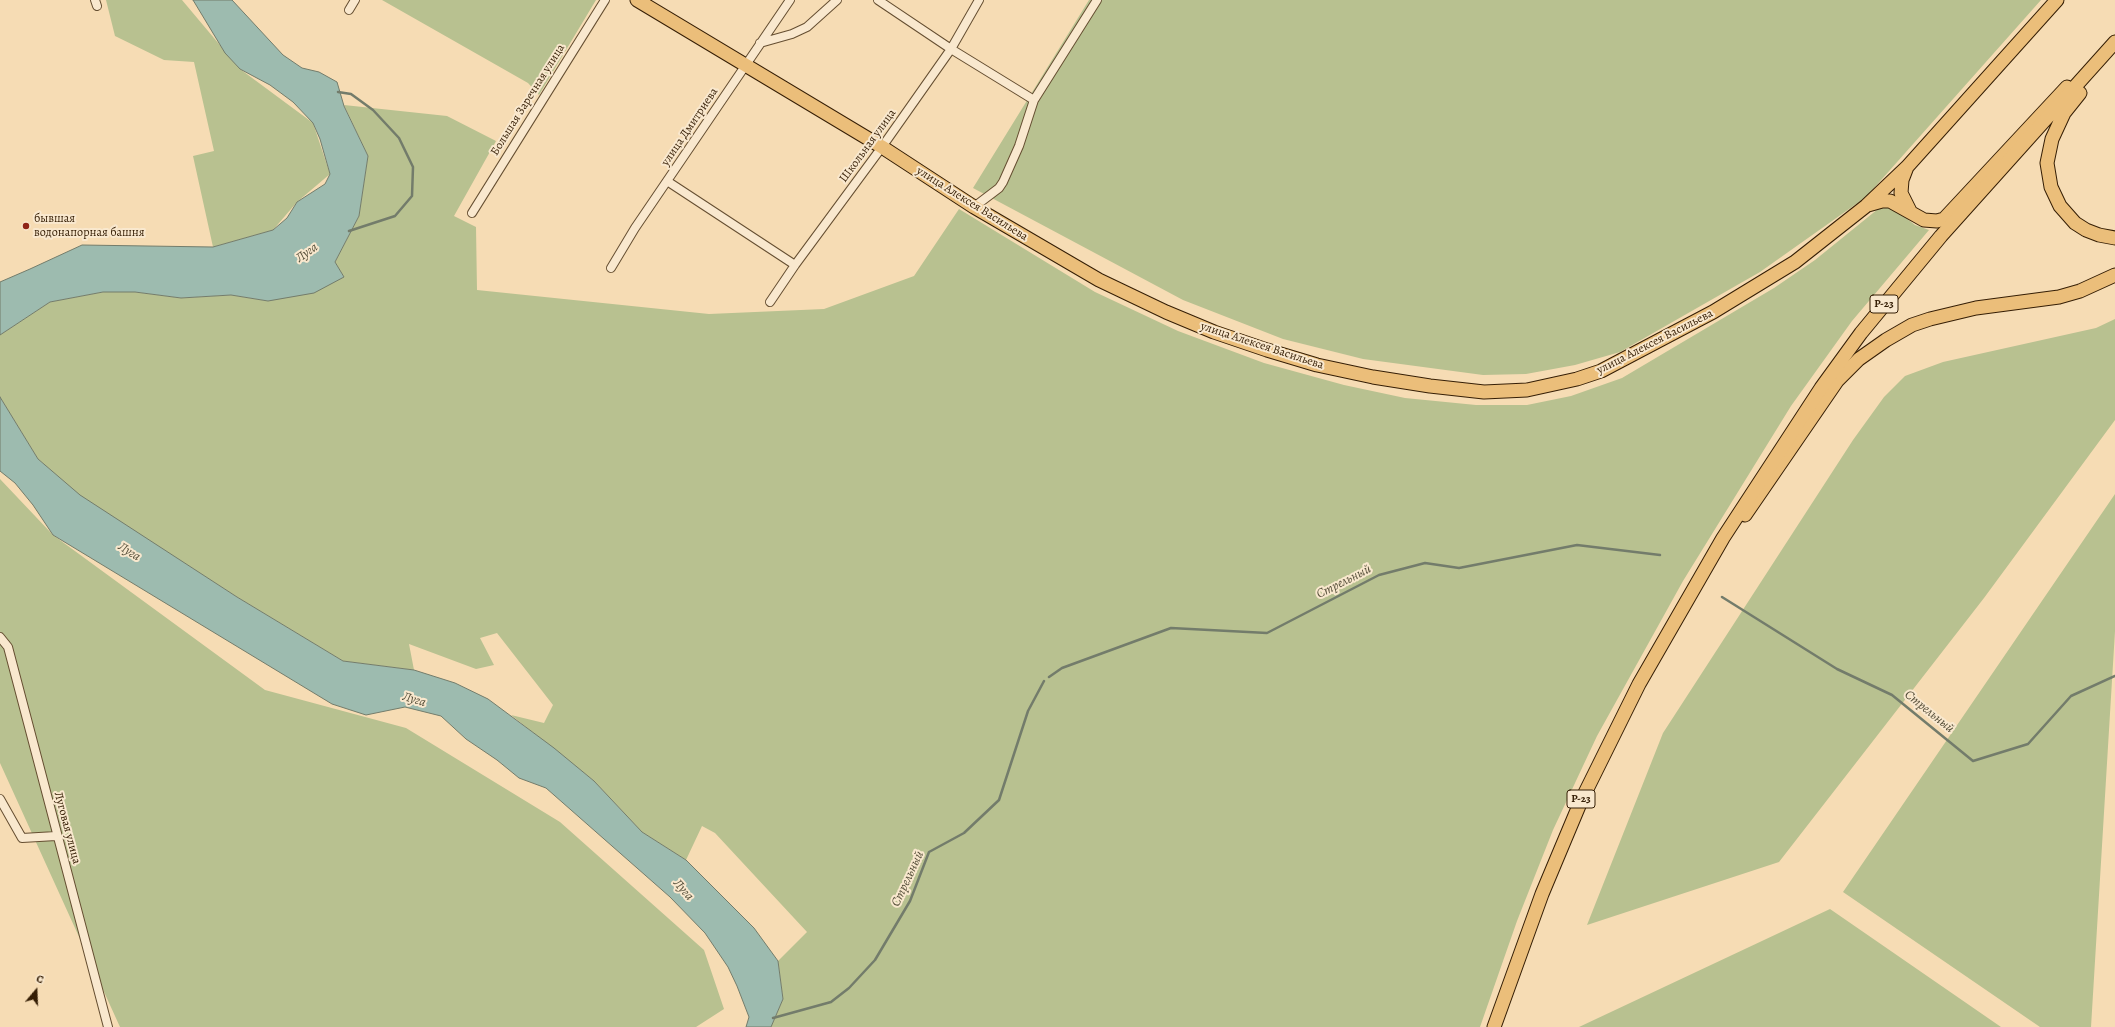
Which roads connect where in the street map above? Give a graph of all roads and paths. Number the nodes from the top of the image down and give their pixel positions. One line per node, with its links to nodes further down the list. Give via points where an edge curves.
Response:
1 (355, 0): 10 (street)
2 (605, 0): 22 (street, Большая Заречная улица)
3 (637, 0): 14 (main road, улица Алексея Васильева)
4 (790, 0): 11 (street, улица Дмитриева)
5 (837, 0): 11 (street, via 807,27)
6 (878, 0): 13 (street)
7 (979, 0): 13 (street, Школьная улица)
8 (1097, 0): 15 (street)
9 (2057, 0): 17 (main road, улица Алексея Васильева)
10 (349, 10)
11 (760, 43): 14 (street, улица Дмитриева)
12 (2112, 47): 21 (main road, via 2051,103 1950,215 1944,219 1931,221); 23 (main road, via 2064,113 2052,139 2048,163 2050,187 2067,215 2086,230); 28 (main road, Р-23, via 1941,236 1861,333 1820,388)
13 (950, 49): 15 (street); 16 (street, Школьная улица)
14 (746, 65): 16 (main road, улица Алексея Васильева); 18 (street, улица Дмитриева)
15 (1034, 100): 20 (street, via 1019,146 1003,182)
16 (882, 147): 20 (main road, улица Алексея Васильева); 24 (street, Школьная улица)
17 (1907, 167): 19 (main road, улица Алексея Васильева); 21 (main road, via 1901,193)
18 (667, 181): 24 (street); 25 (street, улица Дмитриева)
19 (1866, 206): 20 (main road, улица Алексея Васильева, via 1795,262 1713,312 1629,358 1552,386 1505,392 1459,390 1373,377 1317,365 1222,334 1166,312 1099,280); 21 (main road, via 1890,201)
20 (974, 207)
21 (1910, 211)
22 (472, 213)
23 (2115, 238)
24 (795, 265): 27 (street, Школьная улица)
25 (611, 268)
26 (2115, 275): 28 (main road, via 2080,292 2060,297 1976,308 1930,319 1898,332 1871,350 1847,371 1827,394)
27 (770, 302)
28 (1696, 583): 33 (main road, Р-23, via 1611,737 1580,801 1542,894)
29 (0, 637): 31 (street, Луговая улица, via 8,647)
30 (0, 799): 31 (street, via 22,838)
31 (56, 836): 32 (street, Луговая улица)
32 (108, 1027)
33 (1494, 1027)

